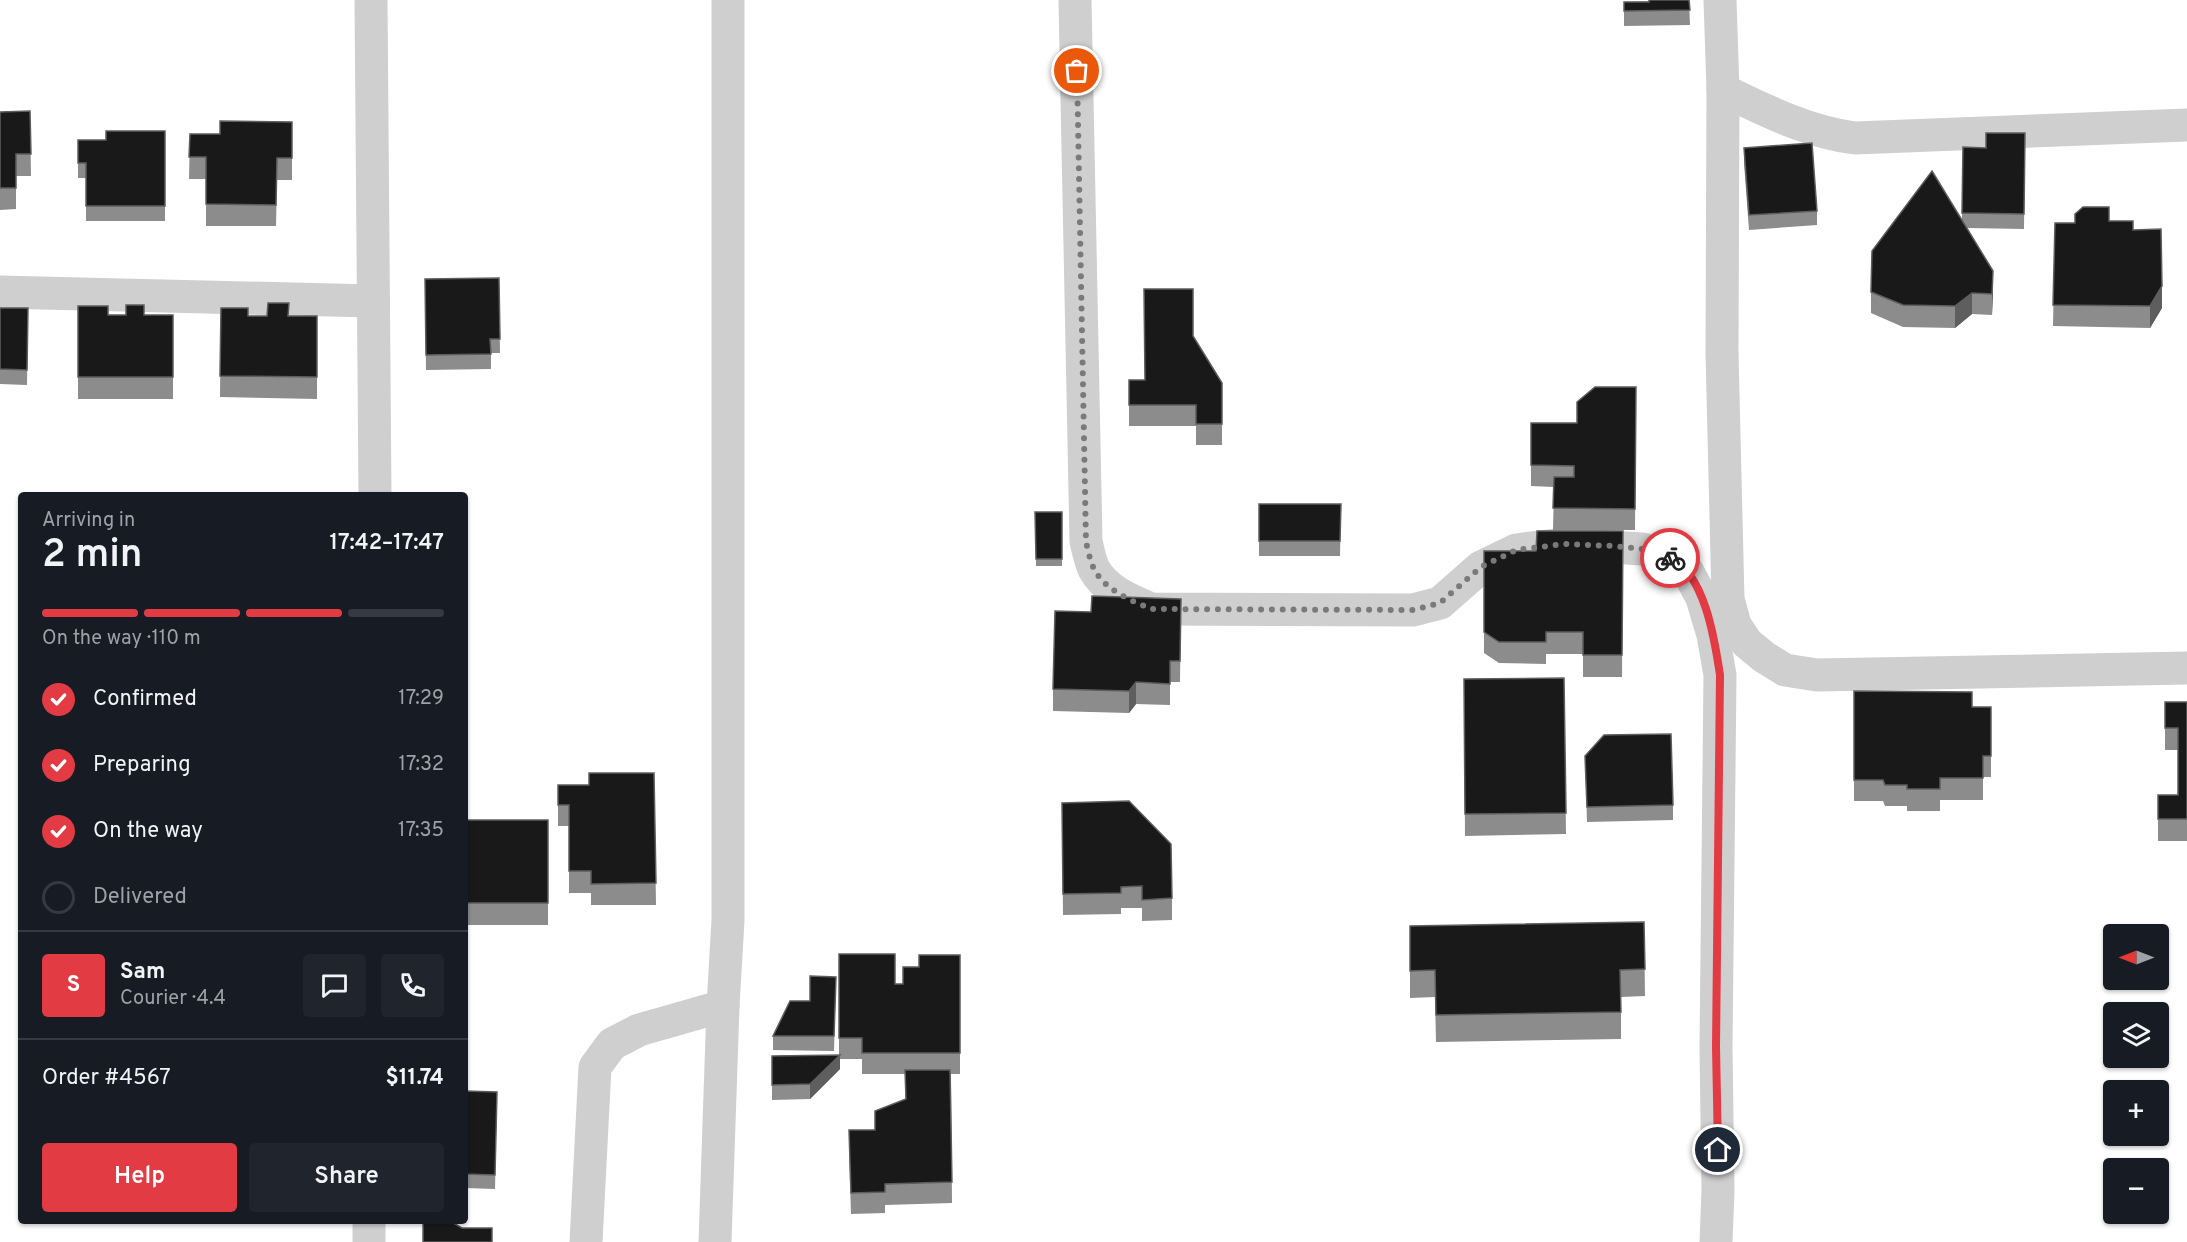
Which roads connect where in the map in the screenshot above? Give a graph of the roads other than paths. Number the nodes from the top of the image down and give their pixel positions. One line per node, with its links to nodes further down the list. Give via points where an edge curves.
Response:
1 (371, 0): 8 (street)
2 (728, 0): 11 (street, via 728,920)
3 (1075, 0): 16 (street, via 1086,542 1094,569 1108,586 1151,609 1413,610 1440,603 1481,567 1516,550 1564,544 1613,546 1660,553 1677,560 1688,572 1713,635 1720,675)
4 (1720, 0): 5 (street)
5 (1723, 90): 6 (street, via 1801,125 1829,135 1856,138); 10 (street, via 1722,353 1728,599 1735,625 1747,643 1785,670 1817,675)
6 (2187, 125)
7 (0, 292): 8 (street)
8 (373, 301): 9 (street)
9 (375, 492)
10 (2187, 668)
11 (723, 1006): 14 (street, via 639,1030 612,1044 595,1067); 15 (street)
12 (369, 1224): 13 (street)
13 (369, 1242)
14 (586, 1242)
15 (715, 1242)
16 (1716, 1242)

